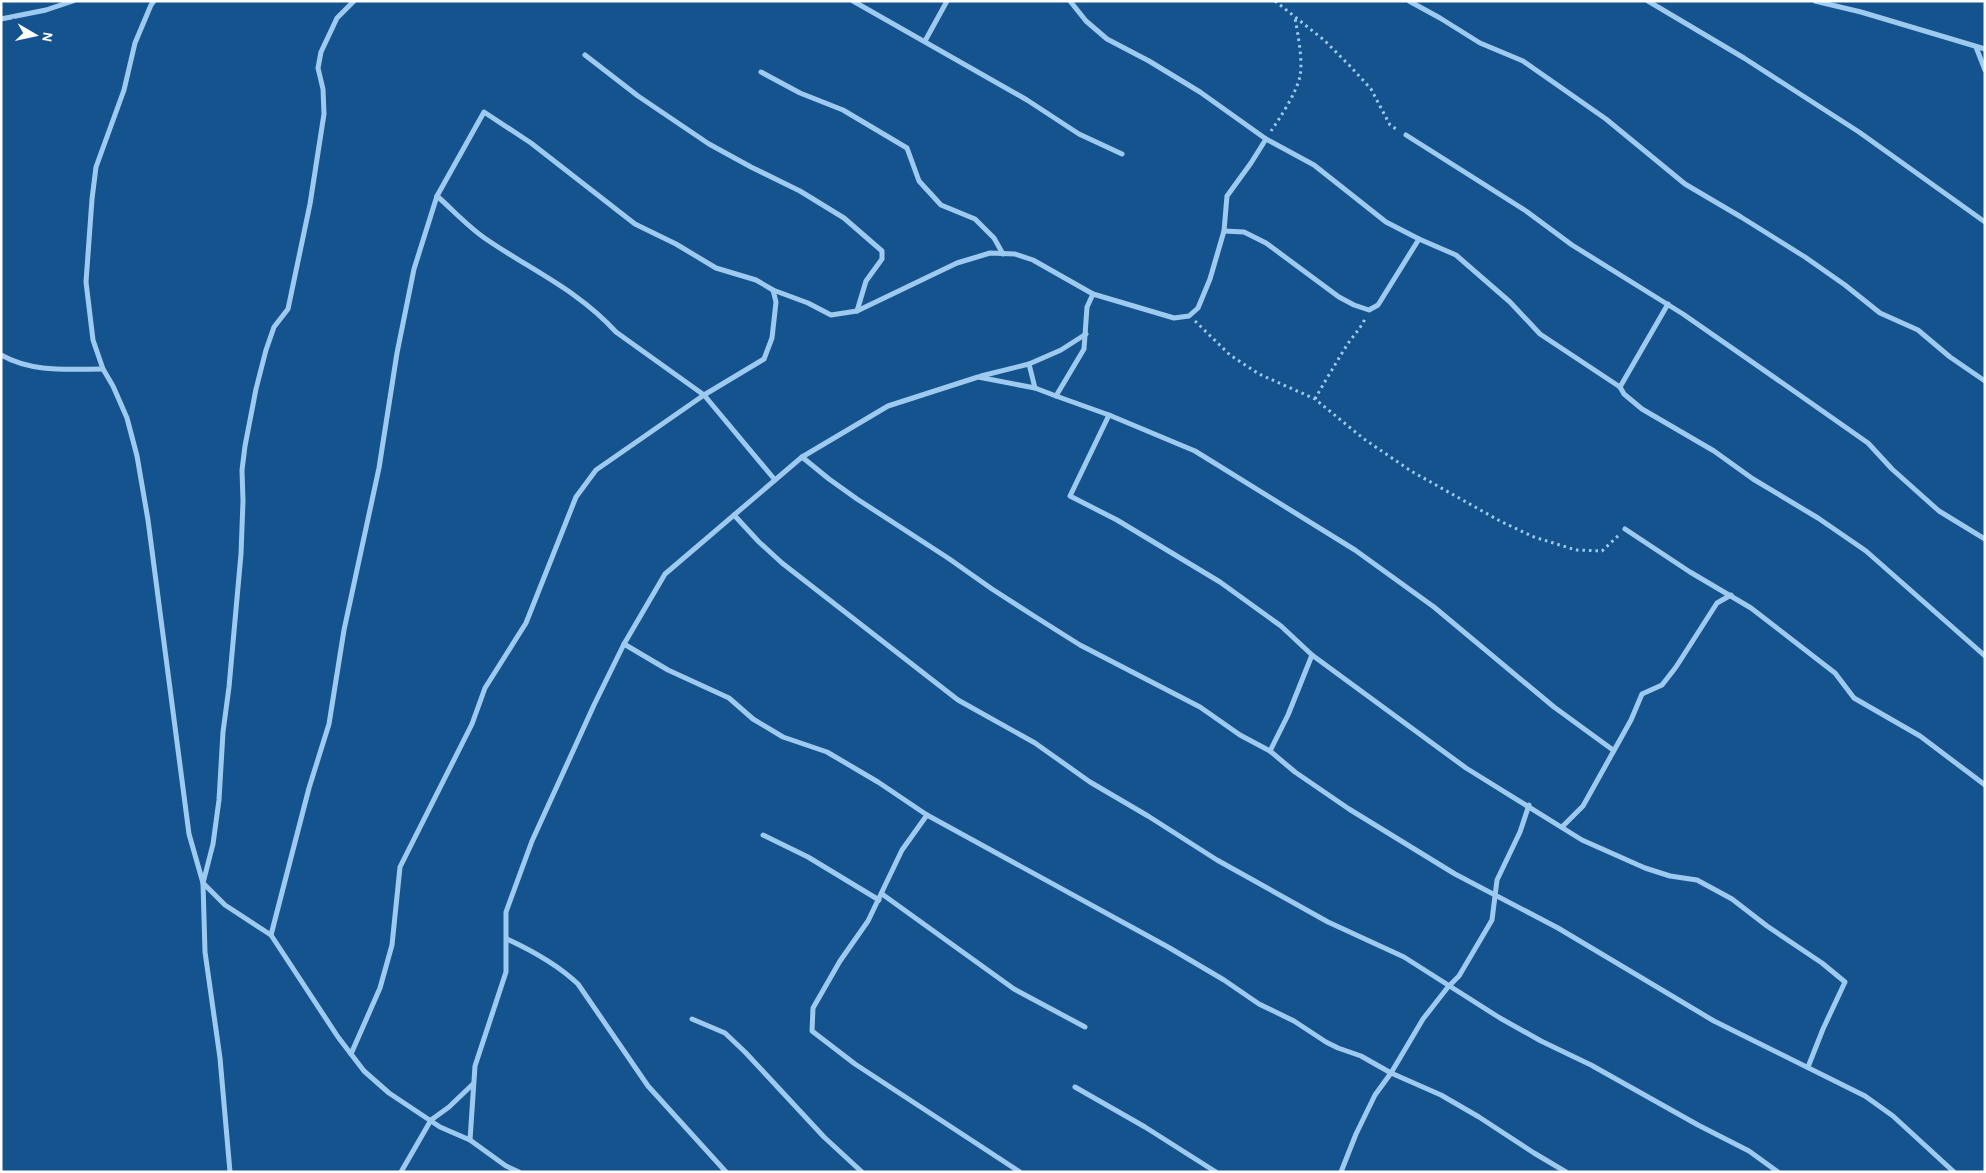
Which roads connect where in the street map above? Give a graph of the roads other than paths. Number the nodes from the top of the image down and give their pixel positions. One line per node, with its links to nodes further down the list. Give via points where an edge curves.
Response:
1 (73, 1): 10 (street)
2 (154, 1): 32 (street, via 135,43 124,90 96,168 86,282 93,340)
3 (354, 1): 56 (street, via 337,18 321,52 318,68 324,114 310,204 288,308 274,327 266,350 246,446 242,470 241,554 219,800)
4 (853, 1): 11 (street)
5 (947, 1): 11 (street)
6 (1070, 1): 18 (street, via 1107,39 1200,92)
7 (1409, 1): 34 (street, via 1480,43 1523,61 1606,119 1685,184 1805,257 1880,313 1918,330)
8 (1648, 1): 21 (street, via 1859,132)
9 (1815, 1): 12 (street)
10 (1, 19)
11 (925, 41): 19 (street, via 1079,134)
12 (1976, 47): 13 (street); 15 (street)
13 (1985, 49)
14 (585, 55): 28 (street, via 709,144 800,191 844,218 882,251 882,259 866,281)
15 (1985, 70)
16 (761, 72): 24 (street, via 800,93 843,110 908,148 919,181 941,205 975,219 994,238)
17 (1406, 135): 27 (street)
18 (1266, 139): 22 (street, via 1227,196); 23 (street, via 1314,165 1386,222)
19 (1122, 154)
20 (437, 196): 25 (street, via 484,112 530,143 635,224 716,268 756,280); 37 (street, via 484,238 560,284 616,332); 60 (street, via 414,269 379,468 344,630 329,724)
21 (1985, 222)
22 (1224, 231): 23 (street, via 1244,232 1266,243 1339,297 1369,310 1378,305); 26 (street, via 1210,279 1198,308 1189,316 1174,318)
23 (1418, 239): 35 (street, via 1456,255 1510,302 1540,334)
24 (1003, 254): 26 (street, via 1016,254 1033,260); 28 (street, via 990,253 957,263)
25 (773, 290): 28 (street, via 831,315); 37 (street, via 776,302 772,338 764,359)
26 (1093, 294): 29 (street, via 1087,308)
27 (1668, 304): 35 (street); 44 (street, via 1868,443 1938,511)
28 (857, 311)
29 (1086, 334): 31 (street, via 1061,350); 38 (street, via 1084,350)
30 (1, 355): 32 (street, via 41,369)
31 (1029, 364): 33 (street); 36 (street)
32 (103, 369): 56 (street, via 127,418 137,456 189,834)
33 (978, 376): 36 (street); 40 (street, via 888,406)
34 (1985, 381)
35 (1620, 387): 48 (street, via 1642,409 1714,451 1866,550)
36 (1035, 388): 38 (street)
37 (704, 395): 41 (street); 65 (street, via 596,470 576,497 526,623 485,688 472,724 400,866 392,945 380,988)
38 (1056, 396): 39 (street)
39 (1109, 415): 47 (street, via 1070,496 1117,520 1220,582 1282,626); 49 (street, via 1195,451 1355,550 1434,607 1554,707)
40 (802, 457): 41 (street); 50 (street, via 858,499 1080,645 1200,707)
41 (775, 480): 42 (street)
42 (734, 515): 46 (street, via 665,574); 62 (street, via 782,563 958,700 1035,743 1090,782 1217,860 1328,922 1404,957)
43 (1625, 529): 45 (street)
44 (1985, 539)
45 (1731, 595): 49 (street, via 1717,604 1662,685 1642,694); 51 (street, via 1835,673 1854,698 1920,736)
46 (624, 644): 53 (street, via 668,670 729,698 753,719 783,737 827,752); 61 (street, via 532,840 506,912)
47 (1312, 655): 50 (street); 52 (street, via 1466,768)
48 (1985, 656)
49 (1613, 750): 54 (street, via 1583,806)
50 (1270, 752): 58 (street, via 1348,809)
51 (1985, 785)
52 (1529, 806): 54 (street); 58 (street, via 1498,880)
53 (927, 815): 57 (street, via 902,850); 67 (street, via 1168,947 1326,1042)
54 (1562, 827): 66 (street, via 1582,840 1645,868 1697,880 1732,899 1845,982)
55 (762, 835): 59 (street, via 808,857)
56 (203, 884): 60 (street, via 225,906); 73 (street, via 206,952)
57 (882, 894): 59 (street); 64 (street, via 1014,989)
58 (1496, 898): 62 (street, via 1492,920 1459,976); 66 (street, via 1558,928 1714,1021)
59 (879, 900): 78 (street, via 813,1008 812,1031 855,1064)
60 (271, 935): 65 (street)
61 (507, 939): 68 (street, via 506,972 475,1066); 76 (street, via 537,953 578,984 648,1086)
62 (1448, 987): 67 (street, via 1423,1019); 82 (street, via 1524,1032 1749,1151)
63 (692, 1019): 77 (street, via 726,1033 824,1137)
64 (1085, 1027)
65 (351, 1054): 70 (street, via 364,1071 389,1092)
66 (1808, 1067): 83 (street, via 1865,1096 1893,1116)
67 (1391, 1073): 72 (street, via 1375,1095); 81 (street, via 1456,1103)
68 (474, 1084): 70 (street); 71 (street)
69 (1075, 1087): 79 (street, via 1145,1126)
70 (431, 1120): 71 (street); 74 (street)
71 (470, 1140): 75 (street)
72 (1342, 1170): 80 (street)
73 (230, 1172)
74 (401, 1172)
75 (519, 1172)
76 (726, 1172)
77 (862, 1172)
78 (1020, 1172)
79 (1216, 1172)
80 (1349, 1172)
81 (1566, 1172)
82 (1778, 1172)
83 (1954, 1172)

